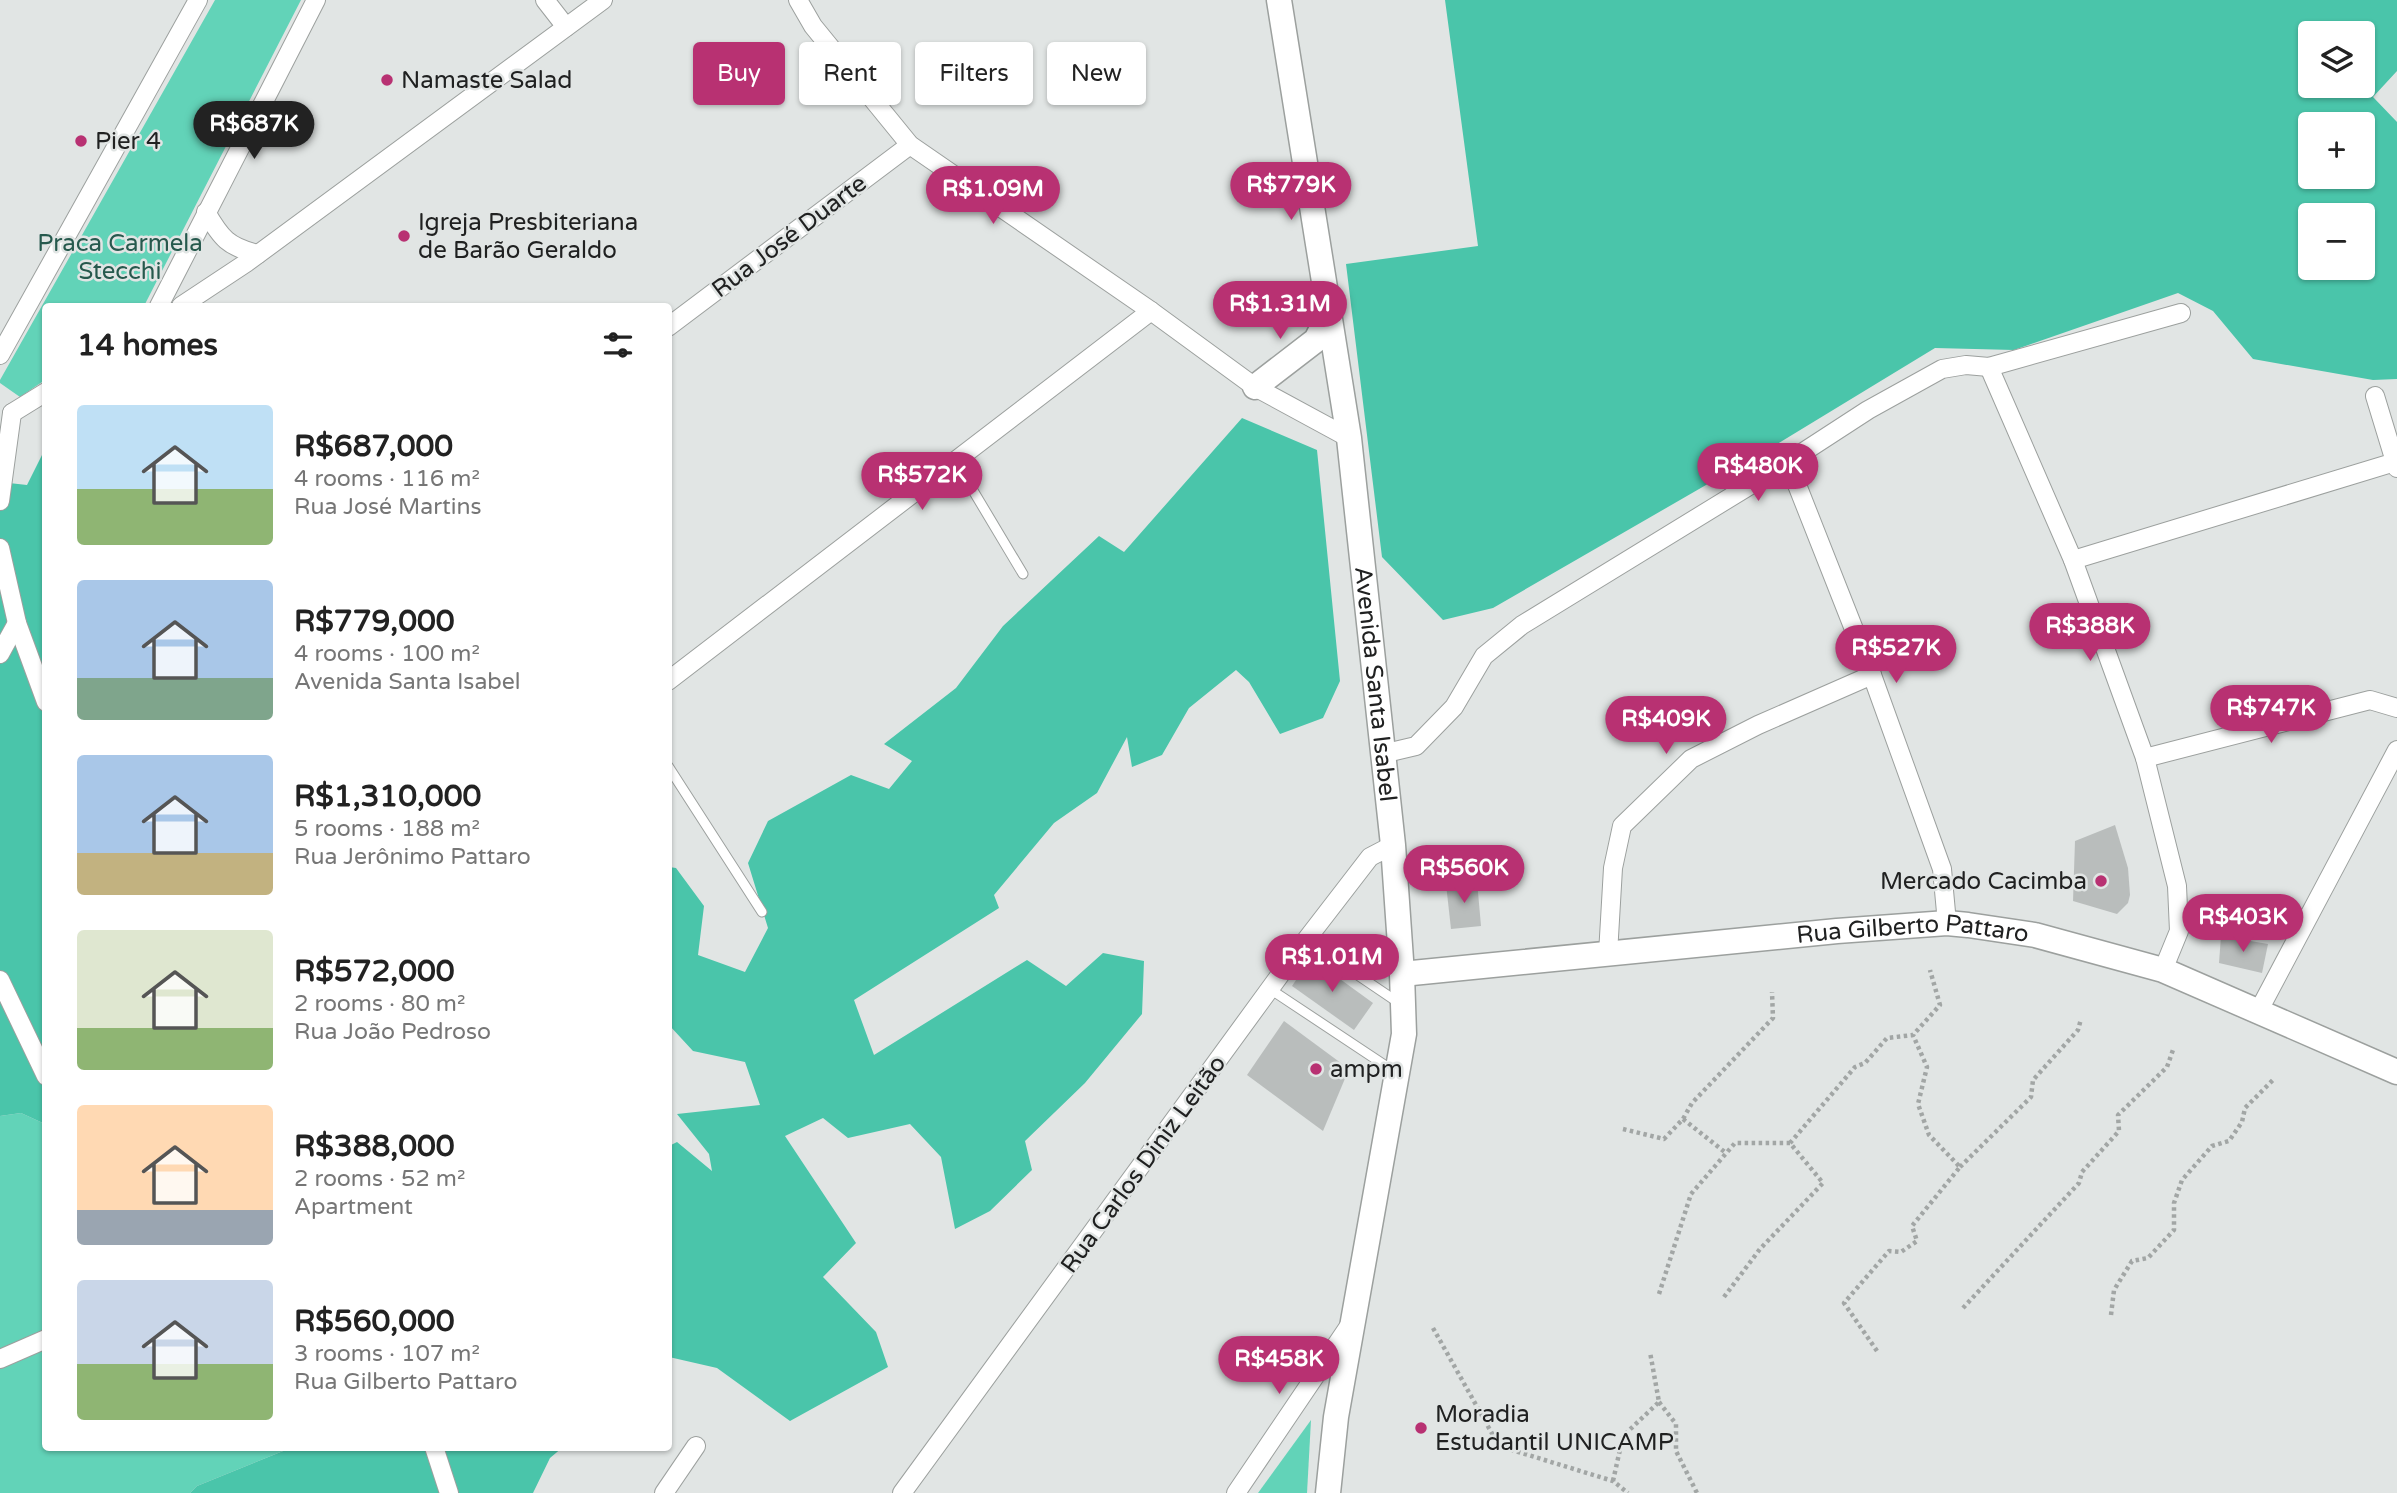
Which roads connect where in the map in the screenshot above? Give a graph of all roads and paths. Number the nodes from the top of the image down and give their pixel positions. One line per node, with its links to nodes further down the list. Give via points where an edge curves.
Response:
1 (198, 0): 17 (street)
2 (316, 0): 9 (street)
3 (545, 0): 7 (street)
4 (603, 0): 7 (street)
5 (798, 0): 8 (street, via 813,26)
6 (1279, 0): 15 (main road, Avenida Santa Isabel)
7 (566, 27): 10 (street)
8 (910, 145): 13 (street); 16 (street, Rua José Duarte)
9 (206, 212): 10 (street, via 229,244); 11 (street)
10 (258, 254): 12 (street)
11 (160, 303)
12 (185, 303)
13 (1151, 312): 19 (street); 24 (street)
14 (2181, 313): 18 (street)
15 (1329, 314): 19 (main road, via 1316,340); 23 (main road, Avenida Santa Isabel)
16 (672, 324)
17 (0, 355)
18 (1989, 367): 25 (street, via 1942,369); 29 (street)
19 (1255, 387): 23 (street)
20 (42, 394): 22 (street)
21 (2375, 396): 26 (street)
22 (6, 409): 27 (street)
23 (1349, 438): 38 (main road, Avenida Santa Isabel)
24 (956, 462): 30 (lane); 34 (street)
25 (1788, 462): 33 (street); 38 (street, via 1522,625 1485,656 1454,707 1416,746)
26 (2396, 465): 29 (street)
27 (0, 501)
28 (0, 548): 31 (street)
29 (2073, 560): 39 (street)
30 (1023, 574)
31 (8, 625): 32 (street); 35 (street)
32 (0, 654)
33 (1872, 675): 43 (street, via 1942,869); 45 (street, via 1691,759 1622,825 1613,868)
34 (672, 678)
35 (42, 694)
36 (2397, 708): 39 (street, via 2370,699)
37 (2397, 750): 53 (street)
38 (1382, 754): 41 (main road, Avenida Santa Isabel)
39 (2145, 758): 47 (street, via 2177,886 2179,931)
40 (672, 772): 42 (lane)
41 (1393, 845): 44 (street, Rua Carlos Diniz Leitão, via 1370,857); 48 (main road, Avenida Santa Isabel)
42 (762, 912)
43 (1947, 923): 45 (main road, Rua Gilberto Pattaro); 47 (main road, Rua Gilberto Pattaro, via 2035,935)
44 (1306, 940): 50 (street, Rua Carlos Diniz Leitão); 52 (lane)
45 (1608, 954): 48 (main road, Rua Gilberto Pattaro)
46 (1930, 970): 55 (path, via 1940,1005)
47 (2163, 970): 53 (main road, Rua Gilberto Pattaro)
48 (1402, 974): 52 (main road, Avenida Santa Isabel)
49 (0, 980): 57 (street)
50 (1270, 989): 59 (lane); 82 (street, Rua Carlos Diniz Leitão)
51 (1772, 992): 61 (path, via 1773,1018 1692,1103)
52 (1403, 1006): 59 (main road, Avenida Santa Isabel, via 1404,1034)
53 (2258, 1012): 58 (main road, Rua Gilberto Pattaro)
54 (2081, 1019): 65 (path, via 2078,1030 2033,1080 2031,1097)
55 (1913, 1035): 63 (path, via 1887,1038 1866,1063 1855,1067); 65 (path, via 1927,1067 1918,1104 1929,1135)
56 (2174, 1047): 68 (path, via 2167,1067 2118,1115 2119,1131 2082,1172 2079,1183)
57 (42, 1068)
58 (2397, 1072)
59 (1396, 1073): 70 (main road, Avenida Santa Isabel)
60 (2276, 1078): 69 (path, via 2245,1108 2242,1122 2229,1140 2212,1146 2182,1180 2174,1203 2174,1230 2148,1258 2132,1261 2114,1290)
61 (1684, 1119): 62 (path, via 1664,1139); 64 (path)
62 (1623, 1129)
63 (1790, 1143): 64 (path, via 1735,1143); 67 (path, via 1824,1183 1760,1249)
64 (1726, 1153): 66 (path, via 1691,1194)
65 (1960, 1167): 73 (path, via 1912,1226 1917,1241 1901,1252 1889,1251 1844,1303)
66 (1659, 1294)
67 (1724, 1297)
68 (1963, 1308)
69 (2111, 1315)
70 (1353, 1321): 83 (street); 84 (main road, Avenida Santa Isabel)
71 (1433, 1328): 79 (path, via 1499,1446)
72 (42, 1341): 75 (street)
73 (1877, 1350)
74 (1650, 1352): 76 (path)
75 (0, 1359)
76 (1659, 1402): 79 (path, via 1623,1436); 86 (path, via 1675,1424 1676,1451)
77 (696, 1446): 81 (street)
78 (435, 1451): 80 (street)
79 (1614, 1481): 85 (path)
80 (449, 1493)
81 (664, 1493)
82 (902, 1493)
83 (1236, 1493)
84 (1328, 1493)
85 (1628, 1493)
86 (1698, 1493)

